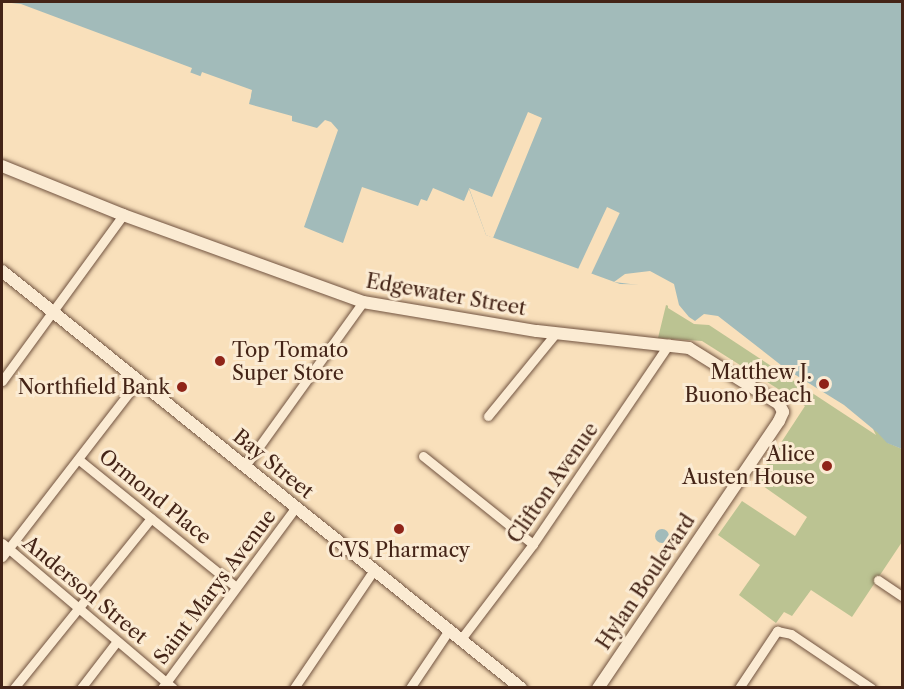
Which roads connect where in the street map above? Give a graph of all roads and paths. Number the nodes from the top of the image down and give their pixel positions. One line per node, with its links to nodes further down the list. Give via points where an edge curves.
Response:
1 (2, 166): 2 (street, Edgewater Street)
2 (123, 215): 4 (street, Edgewater Street); 5 (street)
3 (2, 271): 5 (street, Bay Street)
4 (363, 302): 6 (street, Edgewater Street); 14 (street)
5 (54, 313): 8 (street); 9 (street, Bay Street)
6 (556, 333): 7 (street, Edgewater Street); 11 (street)
7 (669, 344): 10 (street, Edgewater Street, via 703,354); 17 (street, Clifton Avenue)
8 (2, 381)
9 (138, 381): 13 (street); 14 (street, Bay Street)
10 (782, 408): 34 (street, Hylan Boulevard, via 783,415 774,429)
11 (488, 416)
12 (423, 456): 17 (street)
13 (78, 459): 16 (street, Ormond Place); 18 (street)
14 (245, 466): 15 (street, Bay Street)
15 (296, 507): 20 (street, Bay Street); 22 (street, Saint Marys Avenue)
16 (151, 518): 22 (street, Ormond Place); 24 (street)
17 (533, 544): 26 (street, Clifton Avenue)
18 (5, 546): 19 (street); 24 (street, Anderson Street)
19 (2, 557)
20 (374, 570): 25 (street, Bay Street); 31 (street)
21 (878, 580): 23 (street)
22 (236, 587): 28 (street, Saint Marys Avenue)
23 (903, 596)
24 (79, 607): 27 (street, Anderson Street); 29 (street)
25 (449, 630): 26 (street, Bay Street); 32 (street)
26 (461, 639): 33 (street, Bay Street)
27 (117, 641): 28 (street, Anderson Street); 30 (street)
28 (167, 686)
29 (14, 687)
30 (81, 687)
31 (294, 687)
32 (410, 687)
33 (521, 687)
34 (598, 687)
35 (739, 687): 36 (street, via 777,631 791,633)
36 (871, 687)

